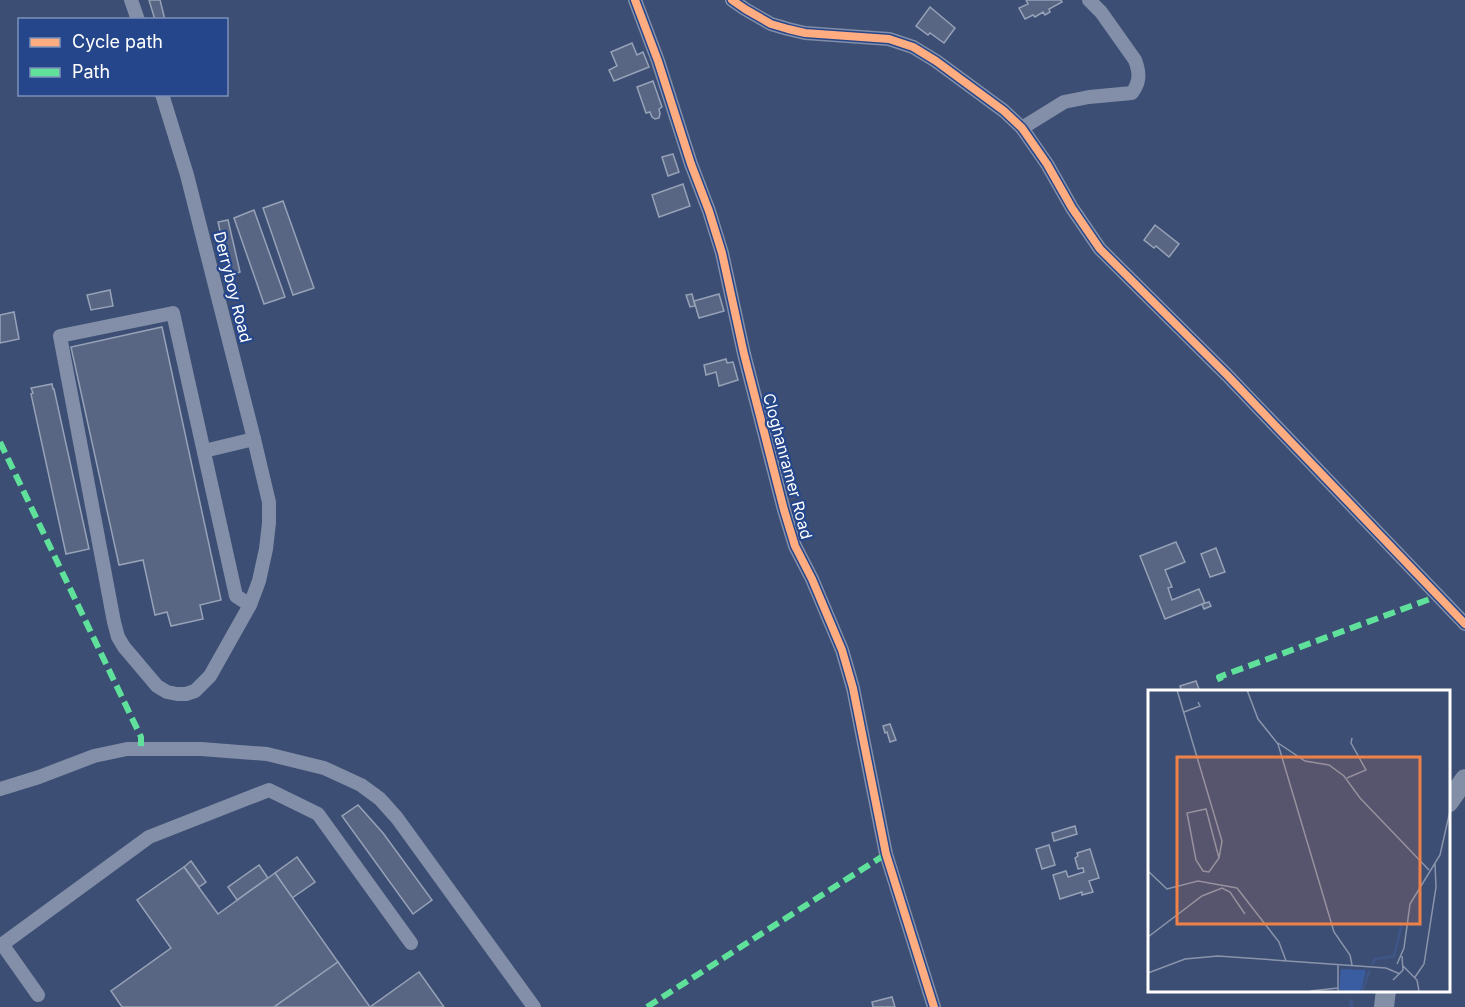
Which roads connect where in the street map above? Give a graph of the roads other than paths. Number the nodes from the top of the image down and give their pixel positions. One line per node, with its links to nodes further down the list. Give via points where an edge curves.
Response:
1 (131, 0): 5 (street)
2 (635, 0): 20 (street, Cloghanramer Road, via 722,253 744,354 795,546 842,650 886,854)
3 (732, 0): 7 (street, via 771,24 788,29 889,39 913,47)
4 (1089, 0): 7 (street, via 1135,60 1139,81 1136,88 1132,93 1064,102)
5 (137, 18)
6 (163, 96): 8 (street, Derryboy Road, via 187,175)
7 (1022, 128): 11 (street, via 1100,249 1227,375)
8 (254, 439): 9 (street); 10 (street, Derryboy Road, via 266,489 269,524 259,581)
9 (204, 451): 10 (street, via 236,596); 10 (street, Derryboy Road, via 173,314 60,336 114,622 124,647 157,686 177,694 195,691 210,676)
10 (250, 605)
11 (1465, 624)
12 (1465, 779): 14 (highway)
13 (0, 789): 19 (street, via 128,748 267,754 324,768 361,785 397,818)
14 (1450, 802)
15 (411, 943): 16 (street, via 318,814 269,790 149,837)
16 (1, 945): 18 (street)
17 (1386, 992): 21 (highway)
18 (38, 995)
19 (534, 1007)
20 (934, 1007)
21 (1384, 1007)

